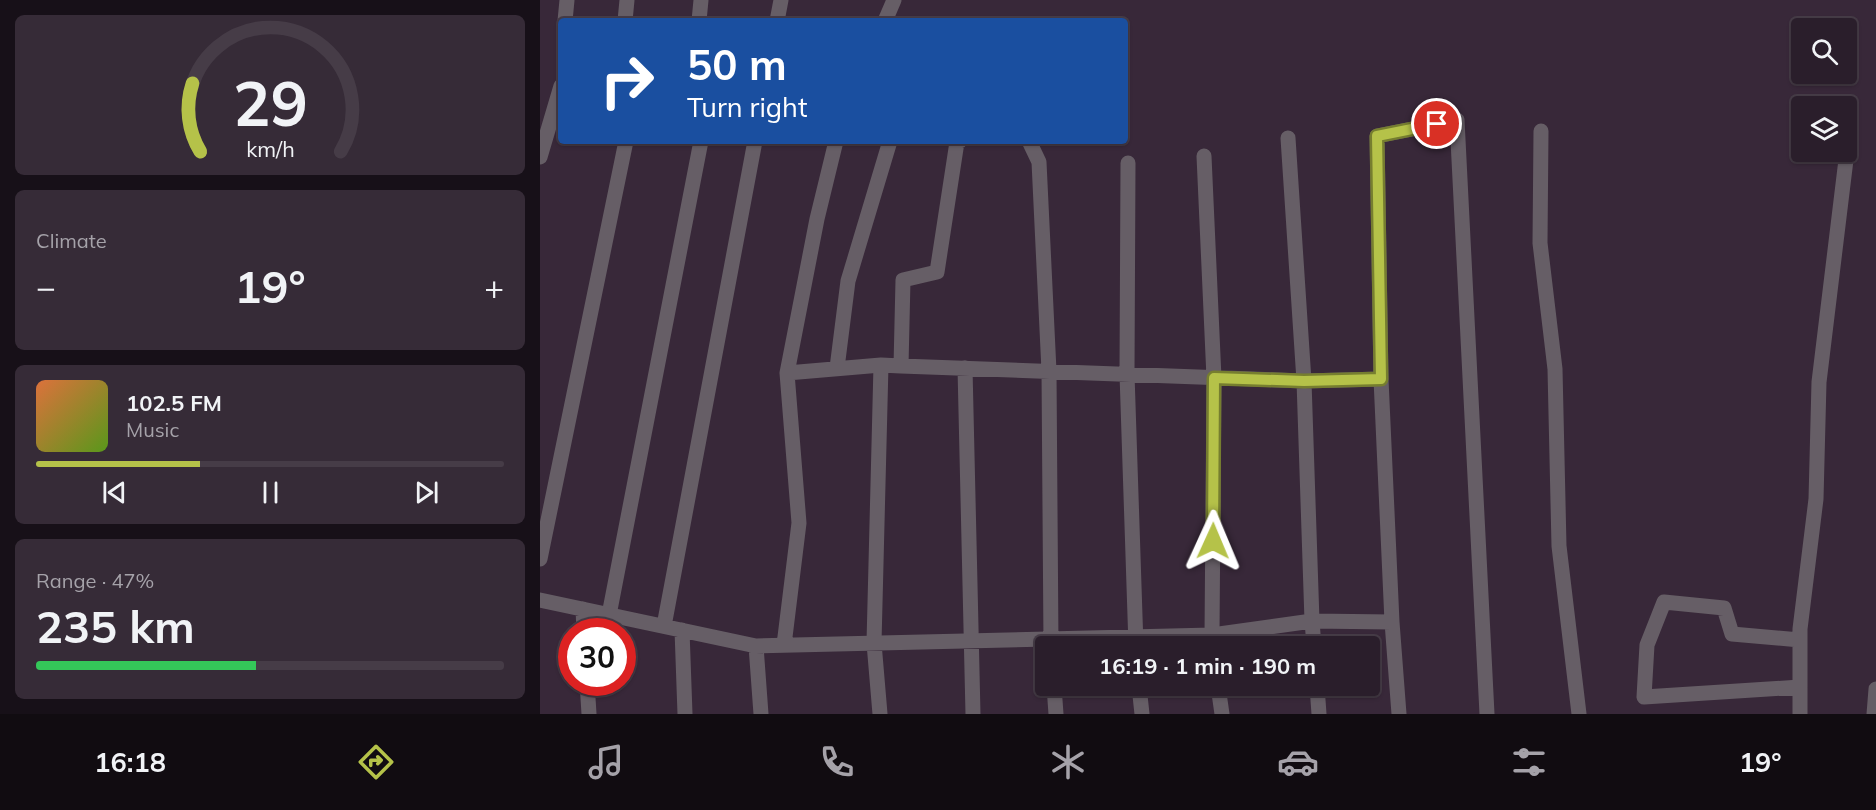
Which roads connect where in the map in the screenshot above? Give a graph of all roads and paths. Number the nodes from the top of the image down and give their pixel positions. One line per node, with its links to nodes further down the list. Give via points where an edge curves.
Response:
1 (567, 0): 6 (street)
2 (627, 0): 7 (street)
3 (701, 0): 8 (street)
4 (781, 0): 9 (street)
5 (894, 0): 10 (street)
6 (565, 18)
7 (625, 18)
8 (699, 18)
9 (778, 18)
10 (886, 18)
11 (558, 96): 22 (street)
12 (1541, 131): 73 (street, via 1540,243 1555,369 1559,546)
13 (1288, 138): 34 (street)
14 (625, 144): 35 (street)
15 (700, 144): 38 (street)
16 (754, 144): 42 (street)
17 (835, 144): 30 (street)
18 (889, 144): 27 (street, via 848,281)
19 (957, 144): 26 (street, via 937,272 903,280)
20 (1030, 144): 29 (street, via 1039,162)
21 (1204, 156): 32 (street)
22 (540, 157)
23 (1846, 162): 49 (street, via 1819,382 1816,499)
24 (1128, 163): 31 (street)
25 (881, 364): 26 (street); 27 (street); 51 (street)
26 (901, 366): 28 (street)
27 (837, 368): 30 (street)
28 (965, 368): 29 (street); 50 (street)
29 (1049, 371): 31 (street); 44 (street)
30 (787, 373): 53 (street, via 799,523)
31 (1127, 375): 32 (street); 45 (street)
32 (1214, 378): 34 (street); 46 (street)
33 (1381, 379): 34 (street); 41 (street); 72 (street, via 1377,136 1457,120)
34 (1304, 381): 40 (street)
35 (540, 560)
36 (540, 600): 37 (street)
37 (583, 609): 38 (street); 39 (street)
38 (609, 615): 42 (street)
39 (583, 618)
40 (1312, 621): 41 (street); 47 (street); 48 (street)
41 (1392, 622): 71 (street)
42 (664, 626): 43 (street)
43 (682, 630): 54 (street); 63 (street)
44 (1051, 636)
45 (1136, 636)
46 (1213, 636)
47 (1238, 636)
48 (1313, 636)
49 (1800, 640): 55 (street); 55 (street, via 1732,634 1724,608 1664,602 1647,645 1644,697)
50 (969, 641): 51 (street); 52 (street); 66 (street)
51 (874, 643): 53 (street); 65 (street)
52 (1035, 643)
53 (784, 645): 54 (street)
54 (756, 646): 64 (street)
55 (1800, 687): 74 (street)
56 (1876, 689): 75 (street)
57 (588, 696): 62 (street)
58 (1055, 696): 67 (street)
59 (1140, 696): 68 (street)
60 (1219, 696): 69 (street)
61 (1318, 696): 70 (street)
62 (589, 714)
63 (685, 714)
64 (760, 714)
65 (880, 714)
66 (973, 714)
67 (1056, 714)
68 (1142, 714)
69 (1222, 714)
70 (1319, 714)
71 (1399, 714)
72 (1487, 714)
73 (1579, 714)
74 (1800, 714)
75 (1874, 714)

